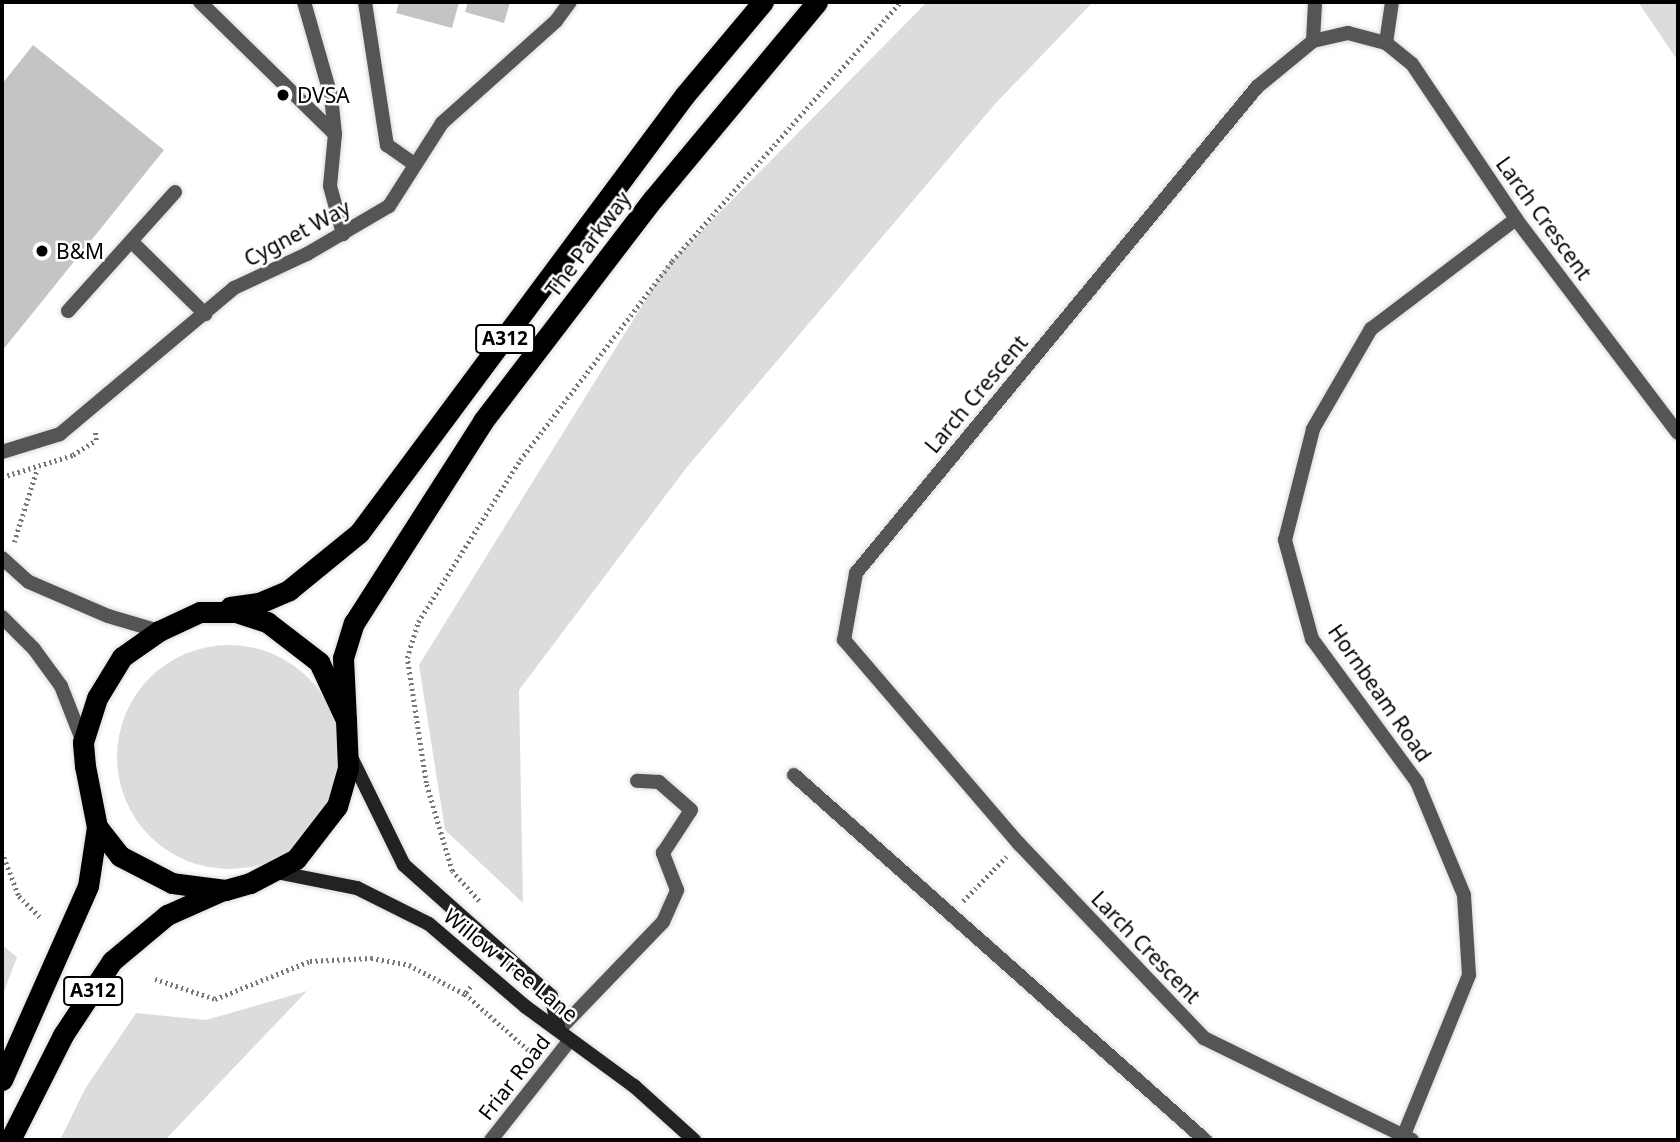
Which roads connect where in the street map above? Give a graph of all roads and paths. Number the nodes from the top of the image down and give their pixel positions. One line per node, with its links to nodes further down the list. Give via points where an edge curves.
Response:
1 (304, 2): 12 (street, via 331,96)
2 (365, 2): 13 (street, via 387,145)
3 (570, 2): 13 (street, Cygnet Way, via 556,21 442,123)
4 (763, 2): 27 (highway, The Parkway / A312, via 684,96 359,533 289,590 259,603)
5 (817, 2): 30 (highway, The Parkway / A312, via 653,199 483,421 354,623 343,658)
6 (900, 2): 40 (path, via 672,261 520,460 418,622 407,658 426,783 452,871)
7 (1315, 2): 10 (street)
8 (1392, 2): 11 (street)
9 (206, 4): 12 (street)
10 (1313, 41): 11 (street, Larch Crescent, via 1348,33); 36 (street, Larch Crescent, via 1257,87 856,573 844,640)
11 (1386, 43): 15 (street, Larch Crescent, via 1412,64)
12 (335, 134): 16 (street, via 330,186)
13 (414, 164): 16 (street, Cygnet Way, via 388,206)
14 (176, 191): 17 (street)
15 (1516, 219): 20 (street, Larch Crescent); 49 (street, Hornbeam Road, via 1371,329 1313,429 1285,540 1312,639 1417,782 1464,895 1469,975)
16 (344, 234): 19 (street, Cygnet Way, via 234,288)
17 (132, 242): 18 (street); 19 (street)
18 (68, 311)
19 (205, 314): 22 (street, Cygnet Way, via 75,424 60,434)
20 (1678, 433)
21 (88, 442): 23 (path, via 73,454)
22 (2, 452)
23 (37, 468): 24 (path); 25 (path)
24 (2, 477)
25 (12, 546)
26 (2, 558): 29 (street, via 29,582 108,616)
27 (200, 612): 29 (highway, A312); 30 (highway, A312, via 236,612 267,622 318,662)
28 (2, 617): 31 (street, via 34,649 61,686)
29 (159, 631): 31 (highway, A312, via 122,657 97,698)
30 (346, 720): 32 (highway, A312)
31 (83, 741): 35 (highway, A312)
32 (347, 749): 38 (highway, A312, via 348,768 337,806 296,859); 46 (street, via 404,865 551,996)
33 (794, 775): 41 (street)
34 (637, 781): 46 (street, Friar Road, via 659,782 691,810 663,853 677,890 663,922)
35 (97, 827): 39 (highway, A312, via 120,856 172,883); 48 (highway, A312, via 88,886)
36 (1020, 844): 41 (path); 49 (street, Larch Crescent, via 1204,1038)
37 (2, 852): 42 (path, via 19,896)
38 (276, 872): 39 (highway, A312); 46 (street, Willow Tree Lane, via 356,888 429,924)
39 (225, 890): 50 (highway, A312, via 167,915 113,961 63,1035)
40 (486, 909)
41 (950, 914): 53 (street)
42 (40, 917)
43 (479, 978): 45 (path)
44 (155, 979): 45 (path, via 215,999 250,989 310,961 371,958 410,965)
45 (465, 994): 47 (path)
46 (564, 1035): 47 (street, Friar Road); 52 (street, Willow Tree Lane, via 634,1086)
47 (550, 1066): 51 (street, Friar Road)
48 (2, 1080)
49 (1408, 1139)
50 (10, 1140)
51 (491, 1140)
52 (694, 1140)
53 (1205, 1140)

